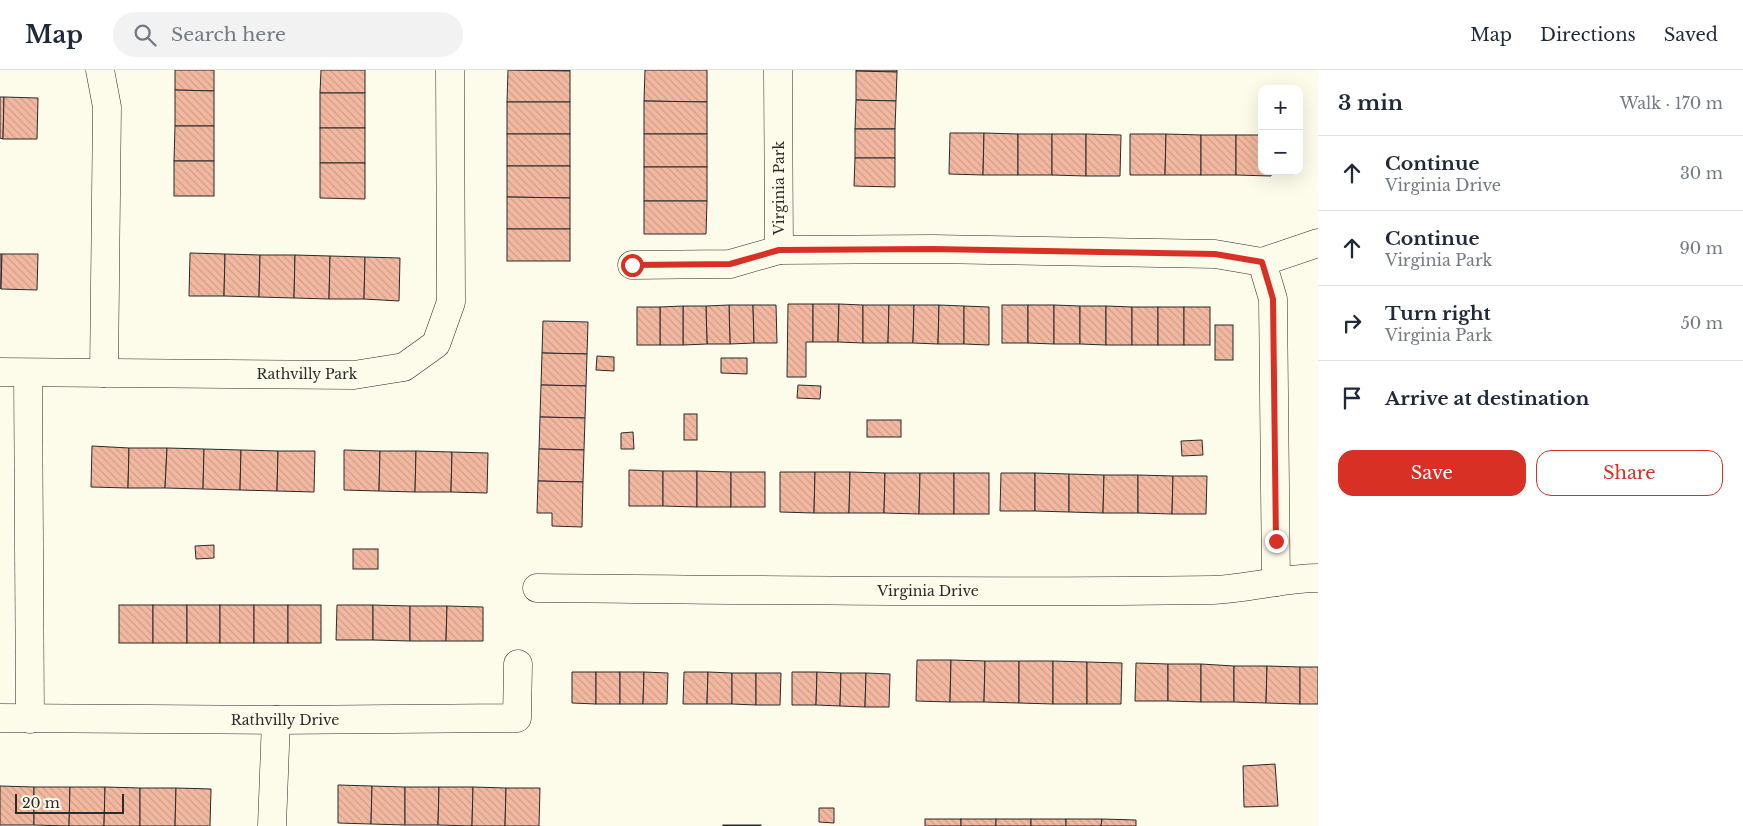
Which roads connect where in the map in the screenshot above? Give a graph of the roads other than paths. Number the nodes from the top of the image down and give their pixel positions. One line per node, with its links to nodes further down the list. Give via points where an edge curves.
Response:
1 (100, 70): 10 (street, via 107,107)
2 (450, 70): 10 (street, Rathvilly Park, via 451,302 436,344 404,367 354,375)
3 (778, 70): 5 (street, Virginia Park)
4 (1318, 243): 6 (street)
5 (779, 250): 6 (street, Virginia Park, via 1215,254); 7 (street, via 730,264)
6 (1262, 262): 12 (street, via 1273,299)
7 (632, 265)
8 (0, 372): 9 (street, Rathvilly Park)
9 (28, 373): 10 (street, Rathvilly Park); 16 (street)
10 (104, 373)
11 (1318, 578): 12 (street, Virginia Drive)
12 (1276, 582): 13 (street, Virginia Drive, via 1216,590 1076,592)
13 (537, 588)
14 (518, 664): 17 (street, Rathvilly Drive, via 517,718)
15 (0, 718): 16 (street, Rathvilly Drive)
16 (30, 719): 17 (street, Rathvilly Drive)
17 (276, 720): 18 (street)
18 (272, 826)

